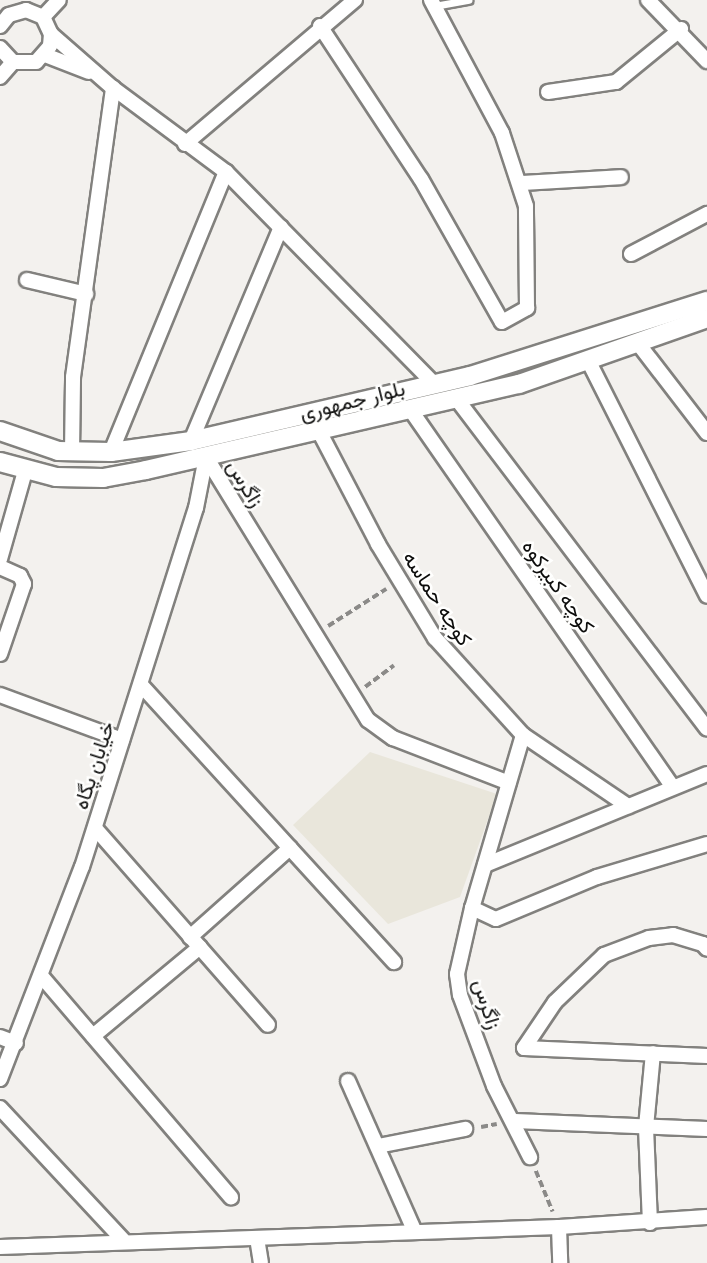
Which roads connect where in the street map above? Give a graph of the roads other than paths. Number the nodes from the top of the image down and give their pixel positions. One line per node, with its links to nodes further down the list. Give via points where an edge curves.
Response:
1 (59, 0): 7 (street)
2 (355, 0): 9 (street)
3 (468, 0): 5 (lane)
4 (648, 0): 10 (street)
5 (432, 3): 23 (street, via 502,133)
6 (15, 5): 7 (street); 8 (street)
7 (43, 17): 11 (street)
8 (1, 21)
9 (320, 26): 20 (street); 23 (street, via 421,178 502,322 527,307 526,206)
10 (681, 29): 14 (street); 19 (street, via 616,82)
11 (51, 34): 13 (street); 16 (street)
12 (0, 48): 15 (street)
13 (45, 55): 15 (street, via 36,62); 16 (street)
14 (705, 57)
15 (13, 62): 17 (street)
16 (97, 75): 18 (street)
17 (0, 77)
18 (113, 88): 20 (street); 28 (street)
19 (548, 92)
20 (185, 144): 21 (street)
21 (226, 172): 25 (street); 41 (street)
22 (621, 177): 23 (street)
23 (521, 183)
24 (707, 214): 26 (street)
25 (281, 227): 33 (street); 39 (street)
26 (631, 254)
27 (27, 280): 28 (street)
28 (86, 294): 40 (street, via 73,377)
29 (707, 301): 32 (street, بلوار جمهوری)
30 (707, 318): 31 (street, بلوار جمهوری)
31 (637, 342): 32 (street, بلوار جمهوری); 38 (street)
32 (585, 351): 33 (street, بلوار جمهوری); 34 (street, بلوار جمهوری, via 519,384); 48 (street)
33 (434, 384): 39 (street, بلوار جمهوری)
34 (456, 398): 35 (street, بلوار جمهوری); 52 (street)
35 (410, 409): 37 (street, بلوار جمهوری); 57 (street, کوچه کبیرکوه)
36 (0, 431): 40 (street, بلوار جمهوری)
37 (319, 431): 42 (street, بلوار جمهوری); 53 (street, کوچه حماسه, via 435,638)
38 (707, 433)
39 (191, 440): 41 (street, بلوار جمهوری)
40 (72, 452): 41 (street, بلوار جمهوری); 45 (street)
41 (111, 452)
42 (206, 457): 45 (street, بلوار جمهوری, via 103,478); 50 (street, خیابان پگاه, via 196,508); 56 (street, زاگرس, via 368,720 393,738)
43 (0, 462): 44 (street, بلوار جمهوری)
44 (25, 471): 45 (street, بلوار جمهوری); 46 (street)
45 (66, 477)
46 (0, 559)
47 (0, 568): 49 (street, via 20,576 24,584)
48 (707, 596)
49 (0, 654)
50 (142, 686): 54 (street, خیابان پگاه); 61 (street)
51 (0, 695): 54 (street)
52 (707, 729)
53 (523, 735): 56 (street, زاگرس); 58 (street, کوچه حماسه)
54 (122, 740): 59 (street, خیابان پگاه)
55 (707, 774): 57 (street)
56 (509, 783): 62 (street, زاگرس)
57 (673, 787): 58 (street)
58 (628, 806): 62 (street)
59 (95, 828): 64 (street); 67 (street, خیابان پگاه)
60 (707, 844): 63 (street, via 597,877 496,919)
61 (290, 848): 64 (street); 66 (street)
62 (485, 865): 63 (street, زاگرس)
63 (472, 908): 77 (street, زاگرس, via 457,974 460,995 494,1086)
64 (195, 942): 68 (street); 69 (street)
65 (707, 950): 72 (street, via 702,944 673,936 649,938 604,955 555,1002 524,1048)
66 (394, 962)
67 (43, 978): 69 (street); 71 (street, خیابان پگاه)
68 (268, 1026)
69 (93, 1036): 83 (street)
70 (0, 1037): 71 (street)
71 (16, 1043): 74 (street, خیابان پگاه)
72 (653, 1053): 73 (street); 78 (street)
73 (707, 1056)
74 (0, 1079)
75 (348, 1081): 81 (street)
76 (0, 1108): 89 (street)
77 (515, 1121): 78 (street); 82 (street, زاگرس)
78 (646, 1127): 80 (street); 85 (street)
79 (465, 1129): 81 (street)
80 (707, 1129)
81 (378, 1146): 87 (street)
82 (530, 1157)
83 (231, 1197)
84 (707, 1217): 85 (street)
85 (650, 1223): 86 (street)
86 (559, 1227): 87 (street); 92 (street)
87 (414, 1230): 88 (street)
88 (257, 1238): 89 (street); 91 (street)
89 (124, 1240): 90 (street)
90 (0, 1247)
91 (261, 1263)
92 (560, 1263)

